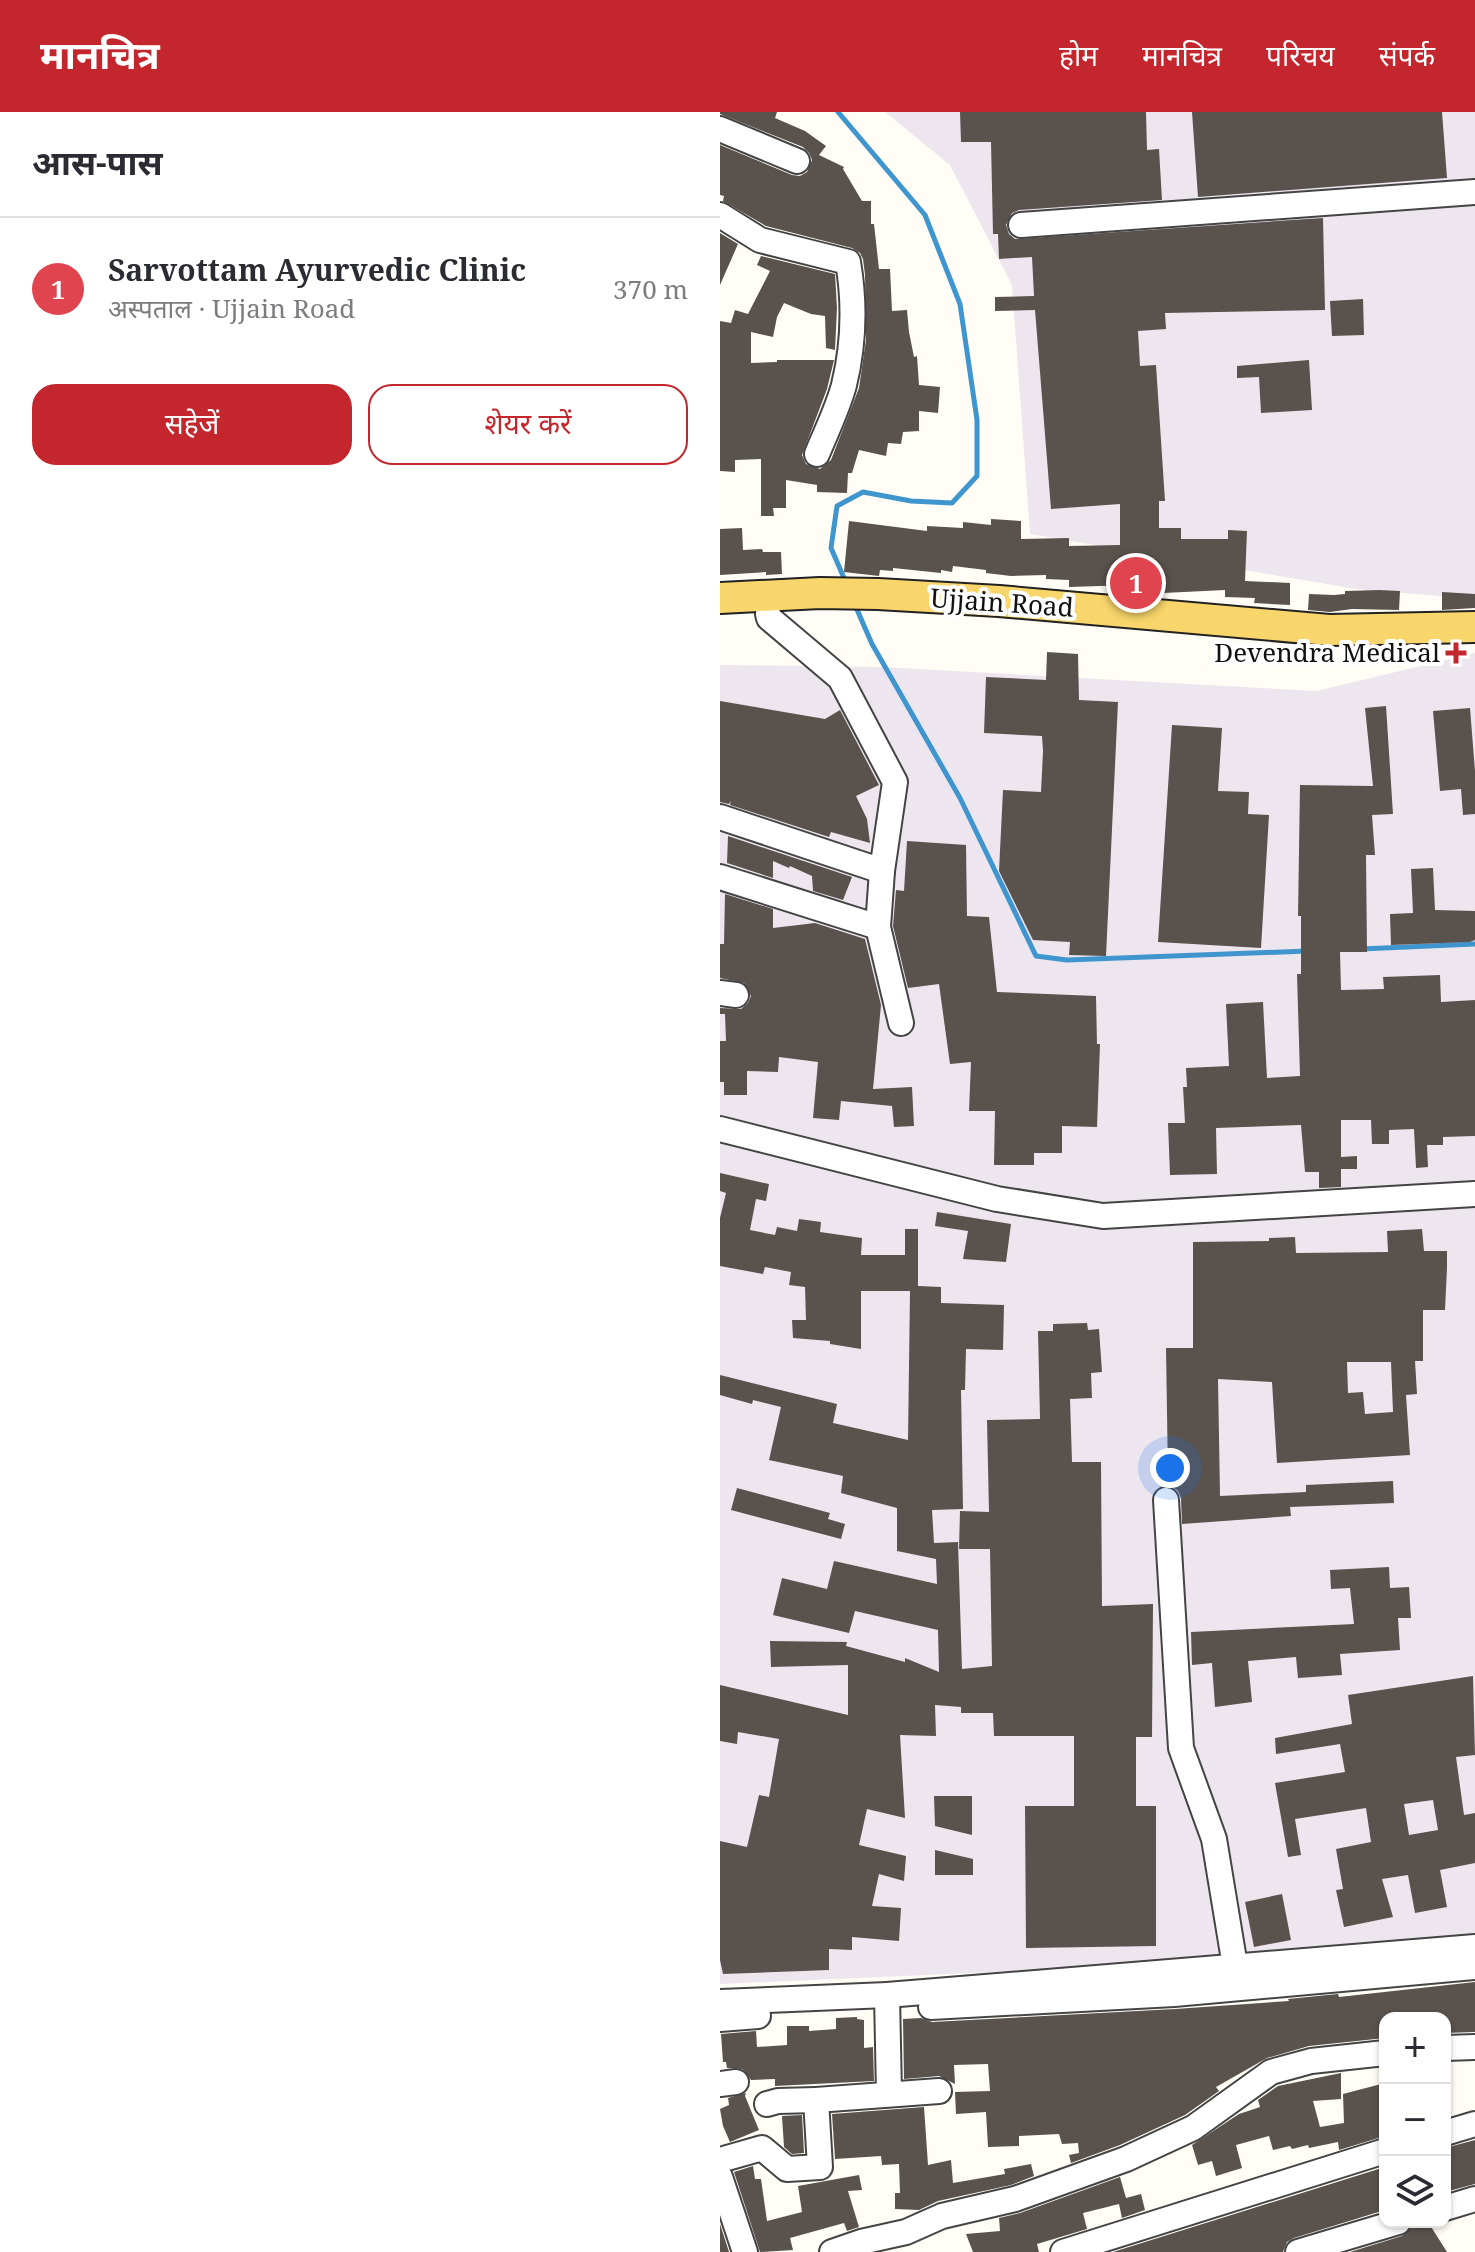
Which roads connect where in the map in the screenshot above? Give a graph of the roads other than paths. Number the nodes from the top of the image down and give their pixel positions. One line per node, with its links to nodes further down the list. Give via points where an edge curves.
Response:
1 (720, 129): 2 (street)
2 (797, 161)
3 (1475, 192): 5 (street)
4 (720, 215): 6 (street, via 760,240 848,262 853,334 844,387)
5 (1021, 225)
6 (817, 454)
7 (720, 598): 8 (main road, Ujjain Road)
8 (821, 603): 9 (main road, Ujjain Road); 10 (main road, Ujjain Road)
9 (876, 604): 12 (main road, Ujjain Road, via 999,601 1329,630); 13 (main road, Ujjain Road, via 1333,649)
10 (768, 614): 11 (main road, Ujjain Road); 15 (street, via 840,678 895,782)
11 (720, 615)
12 (1475, 627)
13 (1475, 648)
14 (720, 817): 15 (street)
15 (882, 871): 17 (street)
16 (720, 877): 17 (street)
17 (878, 927): 18 (street)
18 (901, 1023)
19 (720, 1129): 20 (street, via 997,1199 1103,1216)
20 (1475, 1194)
21 (1166, 1500): 23 (street, via 1181,1748 1214,1839)
22 (1475, 1947): 23 (street)
23 (1235, 1966): 26 (street)
24 (1475, 1967): 26 (street, via 1174,1994)
25 (720, 2002): 26 (street)
26 (887, 2002): 27 (street); 32 (street)
27 (720, 2019)
28 (1475, 2047): 29 (street)
29 (1451, 2048)
30 (1379, 2054): 44 (street, via 1311,2061 1271,2072 1193,2128 1126,2159 1015,2199)
31 (939, 2091): 32 (street)
32 (889, 2094): 33 (street)
33 (816, 2100): 34 (street); 38 (street, via 820,2167 787,2169 762,2148)
34 (767, 2104)
35 (1475, 2124): 36 (street)
36 (1451, 2131)
37 (1379, 2153): 45 (street)
38 (720, 2160)
39 (720, 2177): 43 (street)
40 (1475, 2199): 41 (street)
41 (1451, 2206)
42 (1379, 2228): 46 (street)
43 (745, 2252)
44 (832, 2252)
45 (1063, 2252)
46 (1298, 2252)

